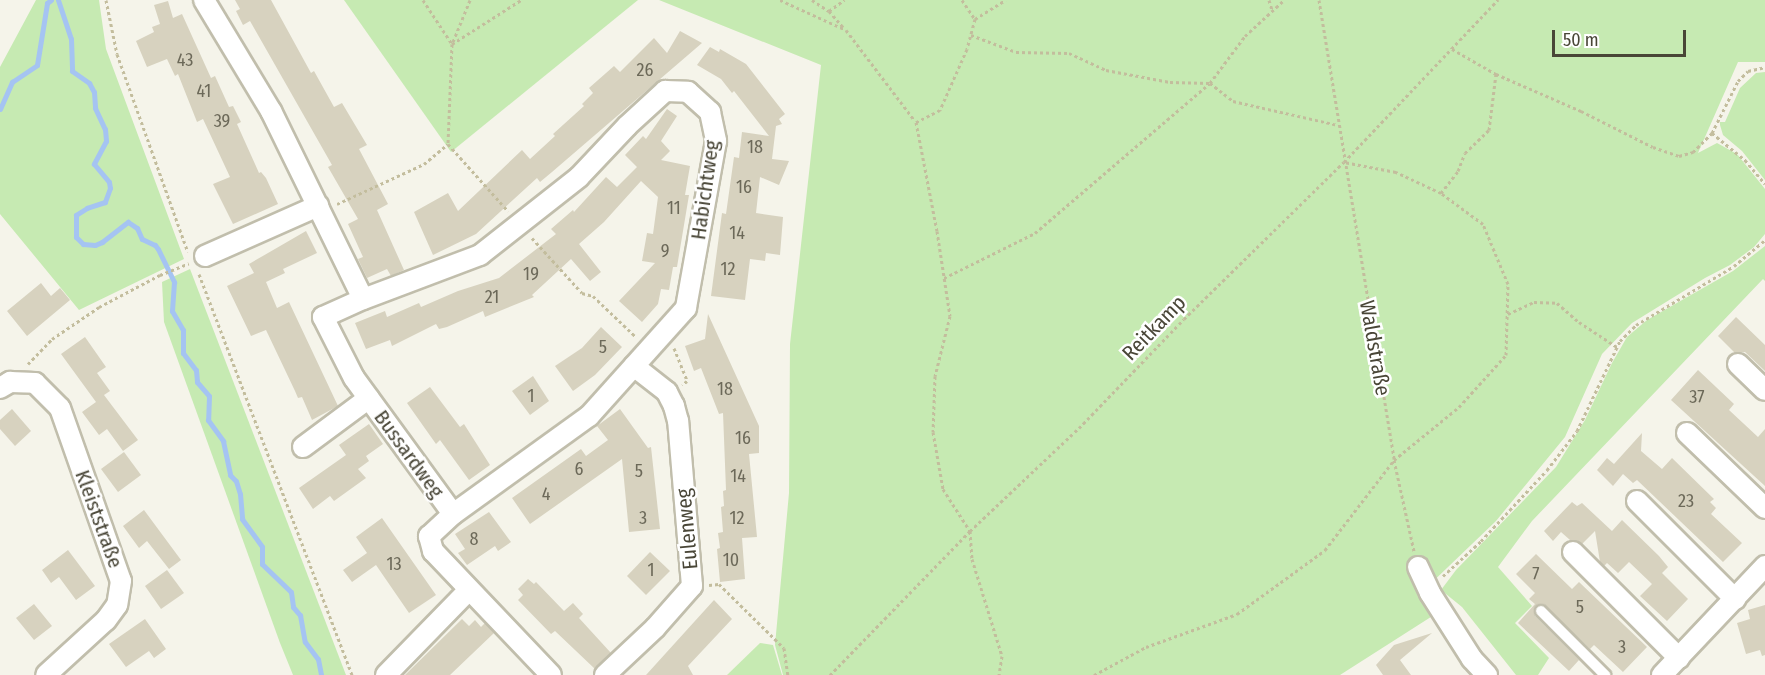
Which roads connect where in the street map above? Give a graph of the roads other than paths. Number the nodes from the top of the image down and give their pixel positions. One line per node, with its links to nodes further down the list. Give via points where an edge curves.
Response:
1 (204, 0): 2 (street, via 271,111)
2 (318, 207): 3 (street); 4 (street)
3 (198, 262)
4 (363, 299): 6 (street, Habichtweg, via 480,255 579,177 665,91 688,92 710,112 716,141 686,308); 9 (street, Bussardweg, via 323,317 354,378)
5 (1738, 364): 8 (street)
6 (634, 366): 14 (street, Habichtweg, via 589,416); 25 (street, Eulenweg, via 669,396 678,422 692,586)
7 (5, 385): 22 (street, Kleiststraße, via 35,383 60,408 121,581 117,605 106,620)
8 (1765, 390)
9 (369, 398): 11 (street, Bussardweg); 14 (street, Bussardweg)
10 (1687, 433): 13 (street)
11 (303, 447)
12 (1637, 501): 19 (street)
13 (1765, 508)
14 (453, 514): 18 (street, Bussardweg, via 433,530 429,544)
15 (1573, 552): 21 (street)
16 (1765, 566): 19 (street)
17 (1418, 567): 26 (street, via 1472,659)
18 (469, 590): 23 (street); 24 (street, Bussardweg)
19 (1735, 599): 21 (street)
20 (1541, 611): 27 (lane)
21 (1679, 658): 28 (street)
22 (46, 675)
23 (386, 675)
24 (551, 675)
25 (605, 675)
26 (1487, 675)
27 (1605, 675)
28 (1662, 675)

